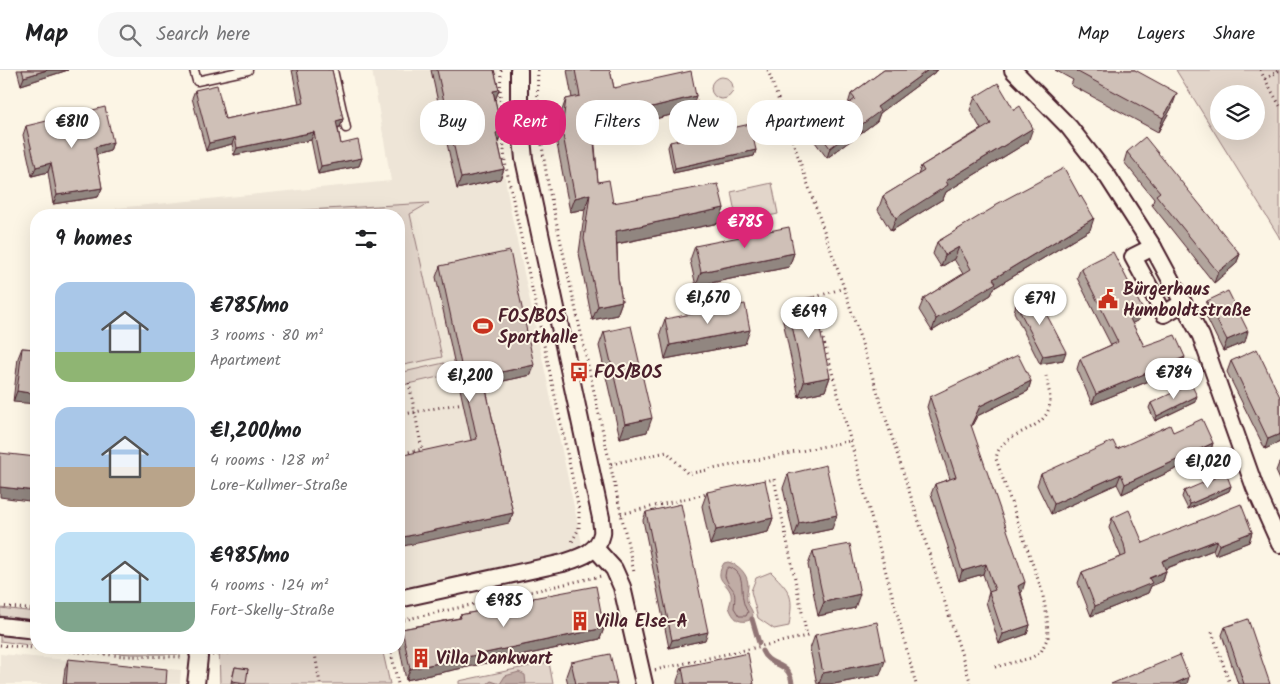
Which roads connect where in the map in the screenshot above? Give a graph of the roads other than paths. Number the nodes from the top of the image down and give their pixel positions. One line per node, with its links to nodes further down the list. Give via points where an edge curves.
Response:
1 (194, 70): 2 (lane, via 198,81)
2 (248, 70)
3 (333, 70): 6 (lane)
4 (519, 70): 10 (street, via 524,159 601,518 602,534)
5 (1013, 70): 7 (street, via 1069,127 1108,178)
6 (346, 128)
7 (1152, 247): 8 (street); 8 (street, via 1133,257 1164,314)
8 (1183, 303): 9 (street, via 1201,336 1256,488)
9 (1280, 544)
10 (595, 548): 11 (street, via 582,557 563,563); 15 (street, via 614,569 622,587)
11 (405, 598)
12 (0, 626): 13 (street)
13 (30, 629)
14 (198, 654): 16 (street)
15 (649, 676)
16 (196, 684)

